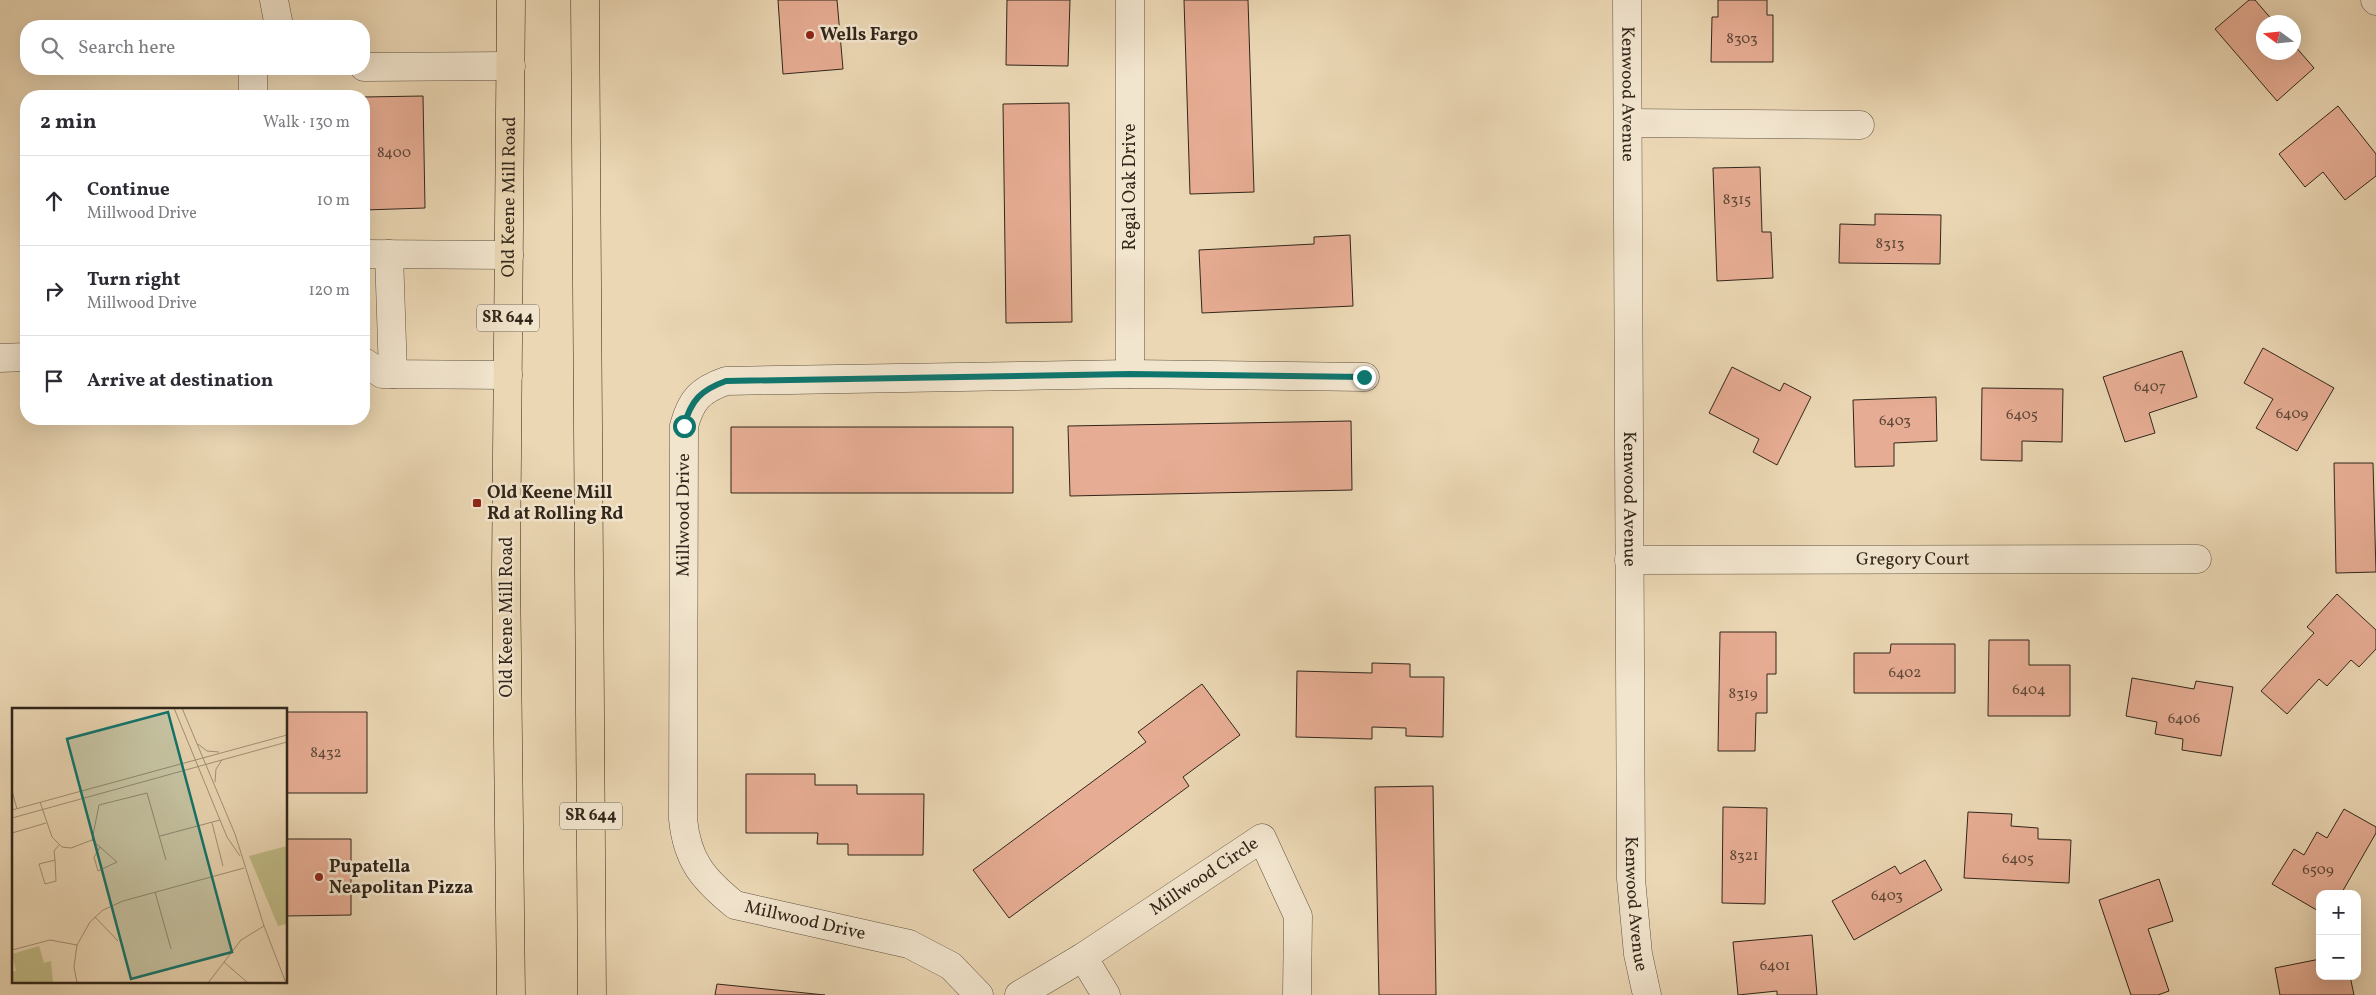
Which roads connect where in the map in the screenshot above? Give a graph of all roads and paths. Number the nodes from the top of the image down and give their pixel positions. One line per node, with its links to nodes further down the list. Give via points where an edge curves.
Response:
1 (274, 0): 6 (street)
2 (511, 0): 7 (main road, Old Keene Mill Road / SR 644)
3 (584, 0): 26 (main road, SR 644)
4 (1130, 0): 19 (street, Regal Oak Drive)
5 (1627, 0): 11 (street, Kenwood Avenue)
6 (278, 20)
7 (511, 66): 8 (street); 14 (main road, Old Keene Mill Road / SR 644)
8 (370, 67)
9 (253, 75): 10 (street)
10 (254, 90)
11 (1628, 123): 12 (street); 23 (street, Kenwood Avenue)
12 (1860, 126)
13 (376, 254): 14 (street); 18 (street)
14 (509, 255): 20 (main road, Old Keene Mill Road / SR 644)
15 (20, 357): 16 (street)
16 (0, 358)
17 (370, 366): 18 (street, via 382,374)
18 (393, 374): 20 (street)
19 (1130, 374): 21 (street, Millwood Drive); 27 (street, Millwood Drive, via 726,381 708,388 688,409 684,426 683,819 694,864 712,887 735,905 909,944 951,966)
20 (508, 375): 25 (main road, Old Keene Mill Road / SR 644, via 506,570)
21 (1364, 377)
22 (2197, 559): 23 (street, Gregory Court)
23 (1629, 560): 31 (street, Kenwood Avenue, via 1631,878 1638,954)
24 (1083, 957): 28 (street, Millwood Circle); 29 (street); 30 (street, Millwood Circle, via 1262,838 1298,916)
25 (511, 995)
26 (592, 995)
27 (979, 995)
28 (1019, 995)
29 (1106, 995)
30 (1297, 995)
31 (1647, 995)

